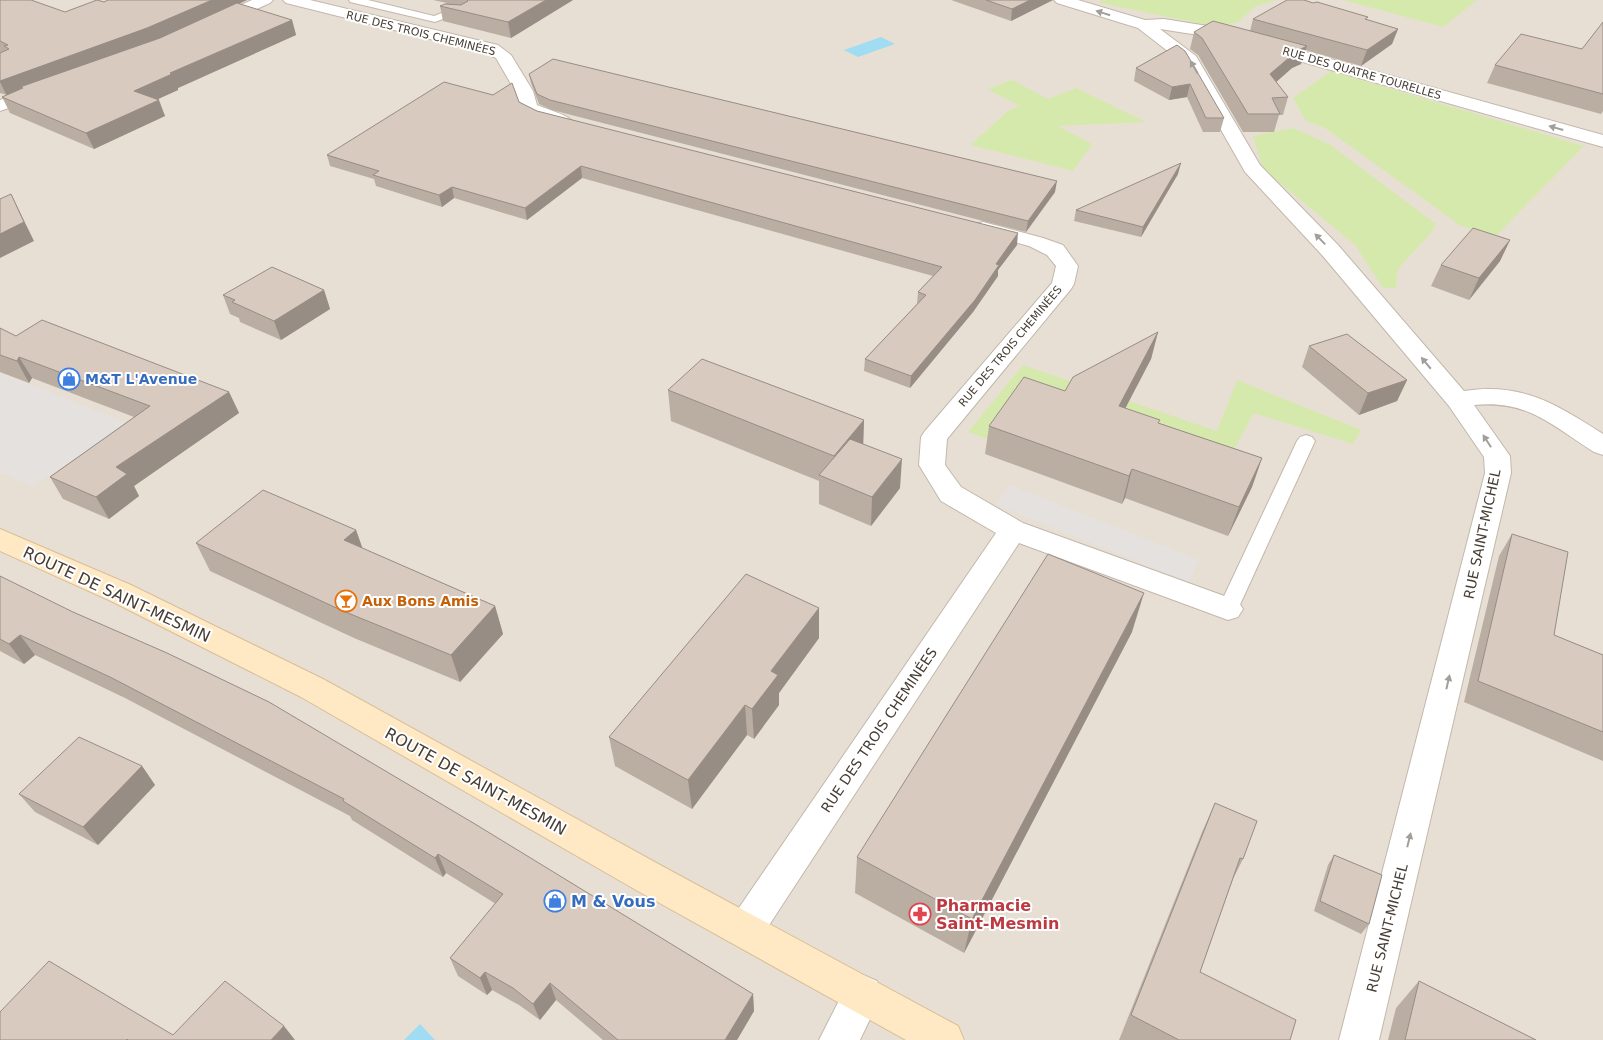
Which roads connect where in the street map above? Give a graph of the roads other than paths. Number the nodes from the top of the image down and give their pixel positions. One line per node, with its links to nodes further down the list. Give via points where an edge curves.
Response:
1 (265, 0): 7 (street)
2 (292, 0): 10 (street, RUE DES TROIS CHEMINÉES, via 492,49 503,55 524,91 529,108 544,116)
3 (354, 0): 5 (lane, via 435,19 447,14)
4 (1062, 0): 6 (street, RUE DES QUATRE TOURELLES, one-way to 4)
5 (464, 15)
6 (1144, 25): 11 (street, RUE DES QUATRE TOURELLES, one-way to 6, via 1220,33 1164,24); 13 (street, RUE SAINT-MICHEL, one-way to 6, via 1330,250 1252,168 1190,60)
7 (204, 28)
8 (56, 85): 9 (street)
9 (0, 106)
10 (583, 126)
11 (1603, 141)
12 (962, 223): 16 (street, RUE DES TROIS CHEMINÉES, via 1036,242 1055,250 1067,266 1063,284 934,437 932,465 951,494)
13 (1458, 400): 15 (street, via 1483,397 1525,400); 23 (street, RUE SAINT-MICHEL, one-way to 13, via 1498,473 1497,456)
14 (1306, 441): 18 (lane)
15 (1603, 446)
16 (1013, 530): 18 (street, RUE DES TROIS CHEMINÉES); 19 (street, RUE DES TROIS CHEMINÉES)
17 (0, 539): 19 (main road, ROUTE DE SAINT-MESMIN, via 121,593 312,688)
18 (1228, 609)
19 (745, 930): 20 (main road, ROUTE DE SAINT-MESMIN)
20 (863, 994): 21 (street); 22 (main road, ROUTE DE SAINT-MESMIN)
21 (839, 1040)
22 (944, 1040)
23 (1359, 1040)

